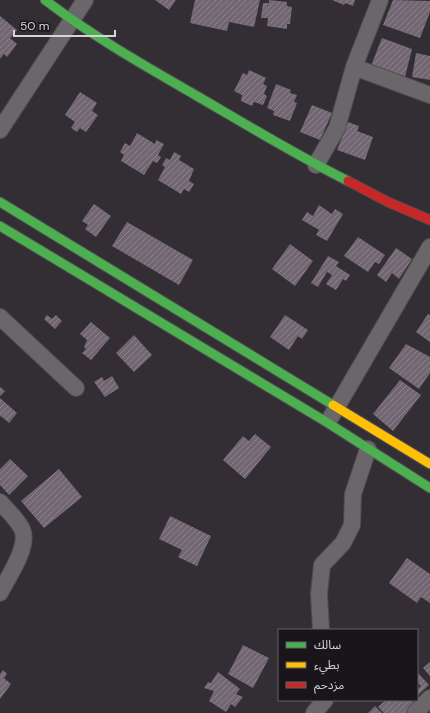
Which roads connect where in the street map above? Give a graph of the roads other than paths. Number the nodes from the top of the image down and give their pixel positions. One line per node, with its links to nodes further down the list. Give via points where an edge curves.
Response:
1 (45, 0): 4 (street)
2 (85, 0): 4 (street)
3 (380, 0): 5 (street)
4 (71, 20): 7 (street); 8 (street)
5 (354, 67): 6 (street); 8 (street, via 337,128)
6 (430, 95)
7 (0, 130)
8 (316, 165): 10 (street, via 388,202)
9 (0, 202): 15 (street)
10 (430, 220)
11 (0, 226): 16 (street)
12 (430, 247): 15 (street)
13 (0, 317): 14 (street)
14 (76, 388)
15 (337, 407): 16 (street); 18 (street)
16 (328, 423): 17 (street)
17 (368, 449): 19 (street); 22 (street, via 353,494 352,525 343,543 322,565 319,594)
18 (430, 464)
19 (430, 488)
20 (0, 502): 21 (street, via 18,522 24,534 20,554)
21 (0, 593)
22 (321, 629)
23 (430, 698): 26 (street)
24 (324, 701): 25 (street)
25 (314, 713)
26 (415, 713)

